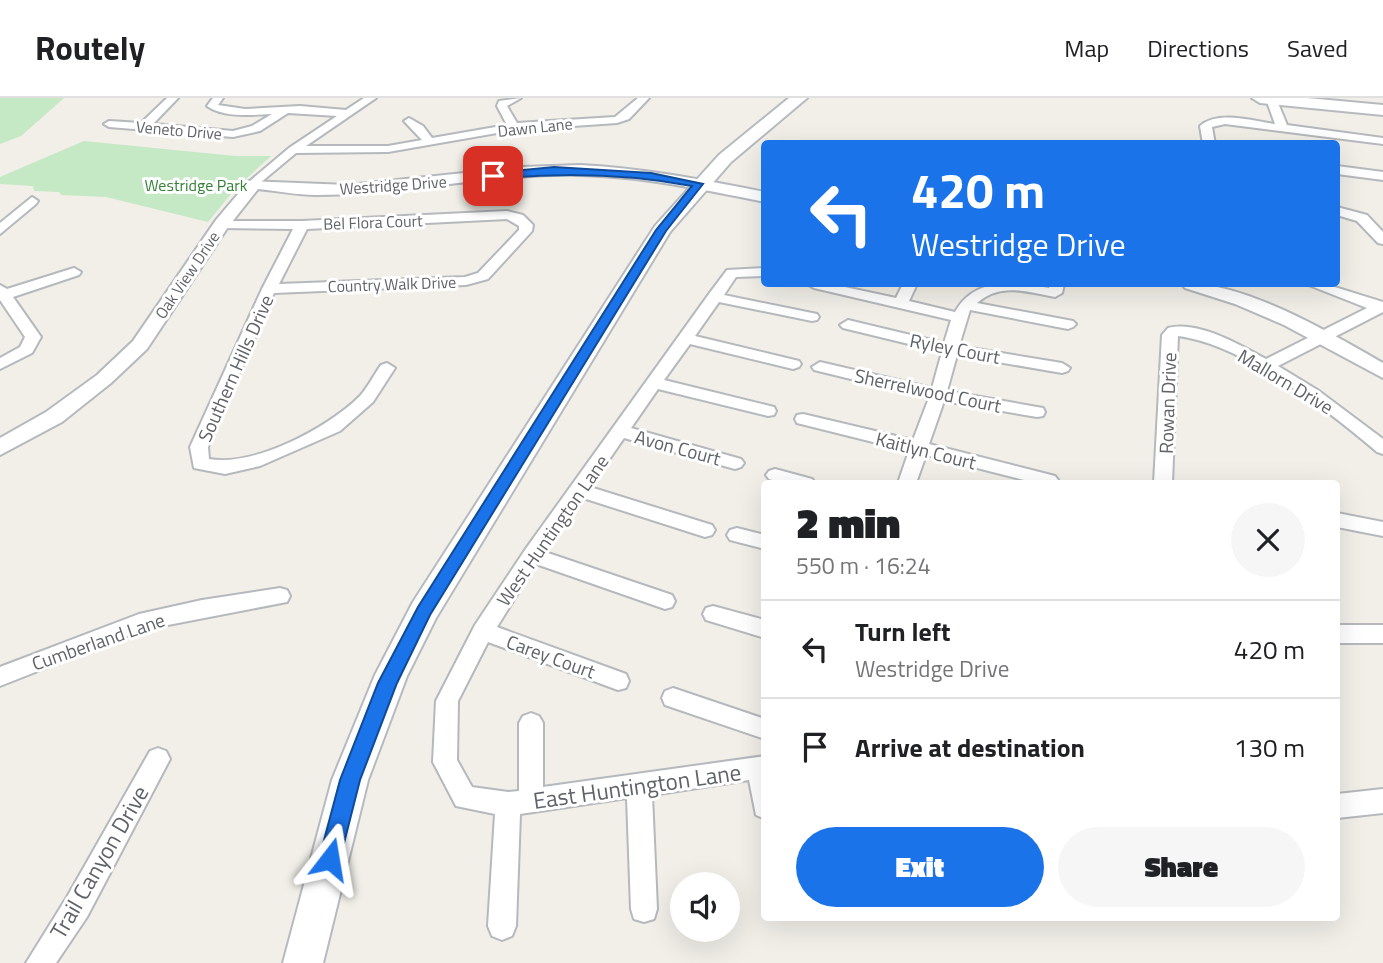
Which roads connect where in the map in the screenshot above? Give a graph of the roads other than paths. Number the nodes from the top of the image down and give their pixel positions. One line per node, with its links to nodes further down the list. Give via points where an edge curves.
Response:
1 (173, 98): 15 (street)
2 (218, 98): 11 (street, via 212,106)
3 (264, 98): 11 (street)
4 (371, 98): 12 (street, Oak View Drive)
5 (516, 98): 16 (street, via 502,106)
6 (644, 98): 16 (street, Dawn Lane, via 617,120)
7 (799, 98): 25 (main road, via 753,131)
8 (1265, 99): 10 (main road); 17 (street)
9 (285, 110): 11 (street); 12 (street); 15 (street, Veneto Drive, via 242,133)
10 (1383, 110)
11 (257, 112)
12 (345, 113): 21 (street, Oak View Drive)
13 (409, 121): 20 (street)
14 (109, 124): 15 (street, Veneto Drive)
15 (144, 127)
16 (514, 127): 20 (street, Dawn Lane)
17 (1282, 128): 18 (street, via 1212,122 1206,126); 19 (street)
18 (1208, 140)
19 (1383, 141)
20 (430, 143): 21 (street, Dawn Lane, via 367,151)
21 (293, 150): 24 (street, Oak View Drive)
22 (1340, 170): 23 (street)
23 (1383, 176)
24 (254, 184): 25 (street, Westridge Drive, via 357,189 554,170 627,173); 30 (street, Oak View Drive)
25 (698, 184): 26 (street, Westridge Drive); 106 (main road, via 662,230 424,611 391,676 350,780)
26 (761, 196)
27 (32, 201): 32 (street)
28 (1340, 212): 33 (street, via 1362,218)
29 (523, 221): 31 (street, Bel Flora Court, via 507,215); 43 (street, Country Walk Drive, via 525,231 488,271 466,281)
30 (222, 224): 31 (street, Bel Flora Court); 69 (street, Oak View Drive, via 140,345 54,417)
31 (302, 225): 43 (street, Southern Hills Drive)
32 (0, 230)
33 (1383, 240)
34 (761, 268): 45 (street, West Huntington Lane, via 732,273)
35 (74, 272): 44 (street)
36 (834, 287): 46 (street)
37 (909, 287): 46 (street)
38 (996, 287): 48 (street, via 981,292)
39 (1022, 287): 40 (street, via 1055,293)
40 (1056, 287)
41 (1199, 287): 53 (street)
42 (1322, 287): 47 (street)
43 (269, 289): 60 (street, Southern Hills Drive, via 199,447 200,464 225,468 260,460 334,427 367,398)
44 (2, 292): 56 (street, via 33,337 26,351)
45 (714, 298): 49 (street); 54 (street, West Huntington Lane)
46 (901, 304): 48 (street)
47 (1381, 307): 53 (street)
48 (962, 311): 50 (street); 55 (street)
49 (812, 317)
50 (1068, 324)
51 (848, 325): 55 (street, Ryley Court)
52 (1181, 330): 58 (street, Mallorn Drive, via 1203,334); 77 (street, Rowan Drive, via 1170,335)
53 (1321, 336): 58 (street); 62 (street)
54 (688, 339): 57 (street); 63 (street, West Huntington Lane)
55 (950, 349): 61 (street, Ryley Court); 64 (street)
56 (0, 364)
57 (793, 364)
58 (1265, 366): 71 (street, Mallorn Drive, via 1356,424)
59 (820, 367): 64 (street, Sherrelwood Court)
60 (387, 368)
61 (1062, 368)
62 (1383, 372)
63 (656, 383): 65 (street); 68 (street, West Huntington Lane)
64 (938, 395): 66 (street, Sherrelwood Court); 70 (street)
65 (768, 411)
66 (1037, 412)
67 (803, 419): 70 (street, Kaitlyn Court)
68 (620, 431): 72 (street, Avon Court); 78 (street, West Huntington Lane)
69 (0, 448)
70 (919, 448): 75 (street); 76 (street, Kaitlyn Court)
71 (1383, 448)
72 (735, 463)
73 (775, 475): 74 (street)
74 (794, 480)
75 (908, 480)
76 (1049, 480)
77 (1163, 480)
78 (580, 490): 81 (street); 84 (street, West Huntington Lane)
79 (1340, 521): 80 (street)
80 (1383, 529)
81 (705, 530)
82 (737, 535): 83 (street)
83 (761, 541)
84 (532, 555): 86 (street); 89 (street, West Huntington Lane)
85 (280, 596): 92 (street, Cumberland Lane, via 139,622)
86 (665, 601)
87 (712, 614): 88 (street)
88 (761, 628)
89 (483, 631): 93 (street, Carey Court); 101 (street, West Huntington Lane, via 447,701 445,762 465,798)
90 (1340, 634): 91 (street)
91 (1383, 634)
92 (0, 677)
93 (618, 681)
94 (673, 698): 96 (street)
95 (531, 723): 101 (street)
96 (761, 728)
97 (158, 760): 105 (street, Trail Canyon Drive, via 77,907)
98 (761, 768): 99 (street, East Huntington Lane)
99 (639, 784): 101 (street, East Huntington Lane); 103 (street)
100 (1383, 801): 102 (street)
101 (520, 802): 104 (street)
102 (1340, 806)
103 (644, 909)
104 (502, 926)
105 (40, 963)
106 (303, 963)

